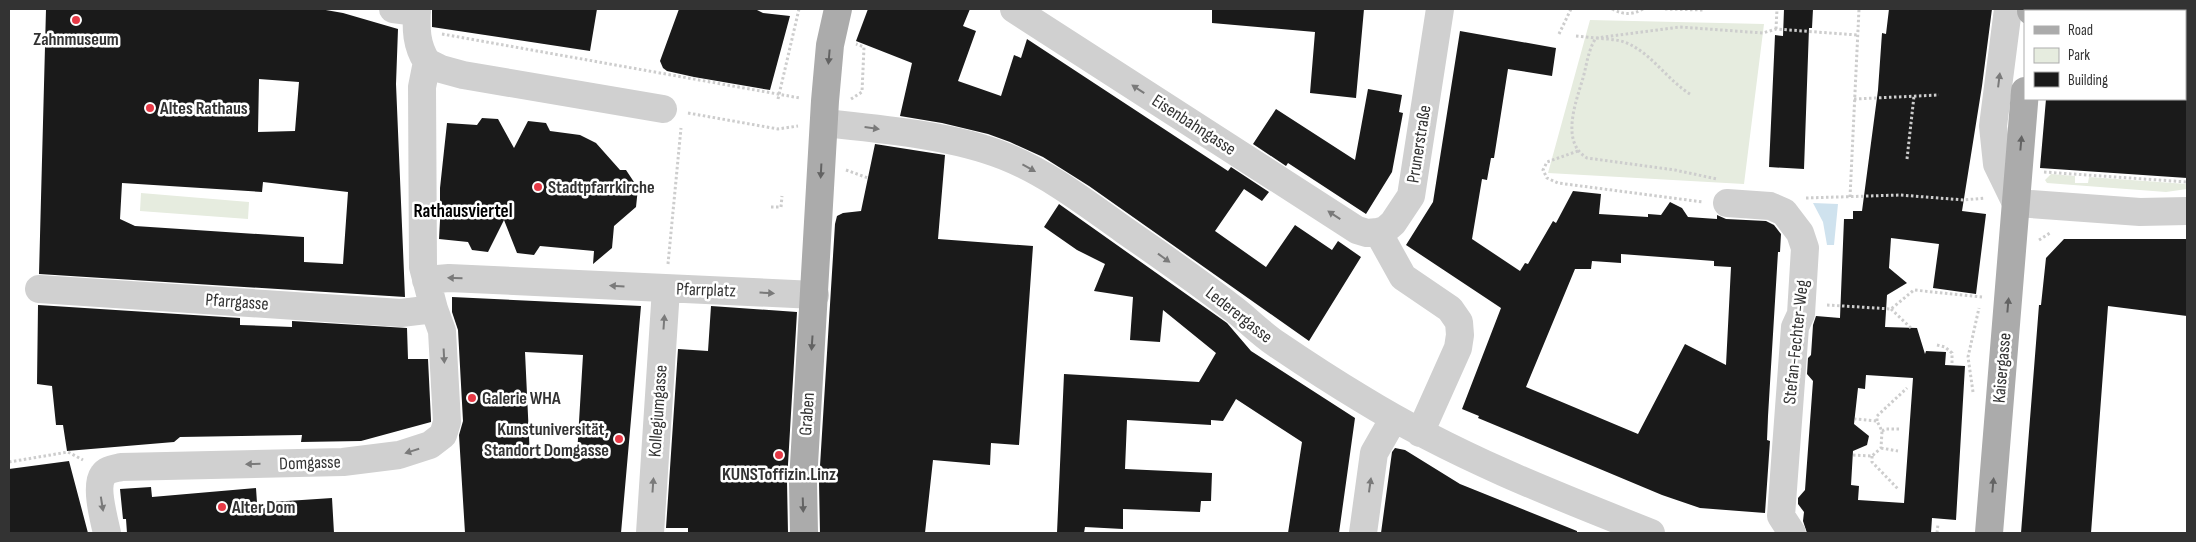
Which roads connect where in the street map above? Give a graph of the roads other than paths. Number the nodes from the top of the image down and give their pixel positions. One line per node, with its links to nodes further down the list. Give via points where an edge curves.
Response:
1 (838, 9): 9 (main road, one-way to 9, via 830,45)
2 (1014, 9): 13 (street, Eisenbahngasse, one-way to 2, via 1357,230)
3 (1440, 9): 13 (street, Prunerstraße, via 1411,196 1393,223)
4 (2008, 9): 11 (street, one-way to 4, via 1993,126)
5 (411, 15): 6 (street, via 420,50)
6 (427, 62): 8 (street, via 463,75); 14 (street, via 422,87 423,267)
7 (2024, 96): 11 (main road, Kaisergasse, one-way to 7)
8 (672, 111)
9 (824, 123): 17 (main road, one-way to 17); 19 (street, Lederergasse, one-way to 19, via 943,140 1002,155 1024,165 1095,210 1230,306 1273,342)
10 (1722, 191): 26 (street, Stefan-Fechter-Weg, via 1784,212 1800,233 1805,248 1800,314 1795,327 1781,516)
11 (2004, 201): 12 (street, via 2140,212); 27 (main road, Kaisergasse, one-way to 11)
12 (2187, 211)
13 (1378, 232): 20 (street, via 1403,277 1450,309 1459,322 1458,348)
14 (426, 280): 16 (street, Pfarrplatz, one-way to 14, via 449,278); 18 (street)
15 (39, 289): 18 (street, Pfarrgasse, via 401,313)
16 (666, 289): 17 (street, Pfarrplatz, one-way to 17); 22 (street, Kollegiumgasse, one-way to 16)
17 (815, 295): 23 (main road, Graben, one-way to 23, via 803,482)
18 (434, 309): 21 (street, Domgasse, one-way to 21, via 442,331 448,422 443,435 430,445 399,455 343,462 121,467 108,470 101,480 100,491)
19 (1394, 418): 20 (street, Lederergasse); 24 (street, one-way to 19, via 1374,453)
20 (1420, 433): 25 (street, Lederergasse, via 1534,486)
21 (107, 533)
22 (650, 533)
23 (804, 533)
24 (1363, 533)
25 (1651, 533)
26 (1792, 533)
27 (1989, 533)

